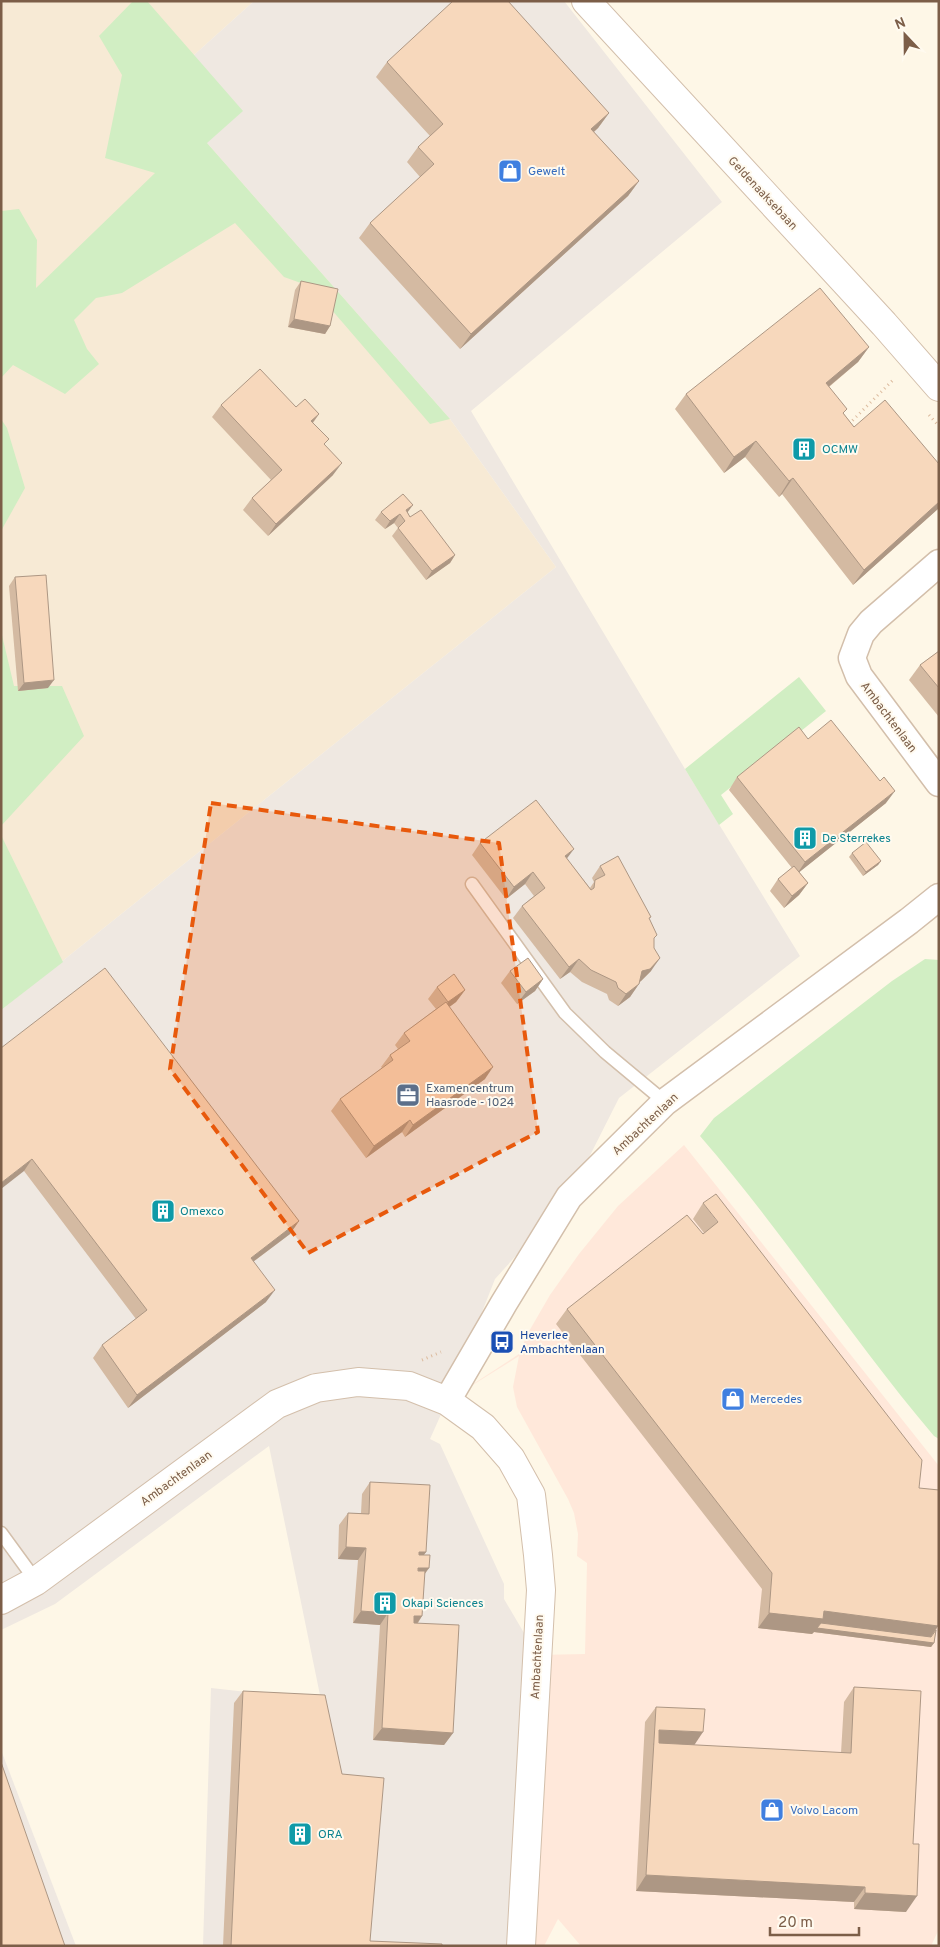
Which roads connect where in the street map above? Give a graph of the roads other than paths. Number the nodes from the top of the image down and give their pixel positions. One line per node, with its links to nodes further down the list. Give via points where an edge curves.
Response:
1 (586, 1): 2 (street, Geldenaaksebaan)
2 (939, 387)
3 (939, 562): 4 (street, Ambachtenlaan, via 870,622 861,634 852,658 859,676)
4 (939, 783)
5 (472, 884): 7 (lane, via 565,1013 605,1052)
6 (939, 896): 7 (street, Ambachtenlaan)
7 (665, 1102): 8 (street, Ambachtenlaan, via 569,1198)
8 (447, 1401): 10 (street, Ambachtenlaan, via 408,1386 358,1382 316,1388 277,1404); 12 (street, Ambachtenlaan, via 483,1427 511,1459 532,1505 541,1590)
9 (1, 1533): 10 (lane)
10 (36, 1580): 11 (street, Ambachtenlaan)
11 (1, 1600)
12 (521, 1946)

